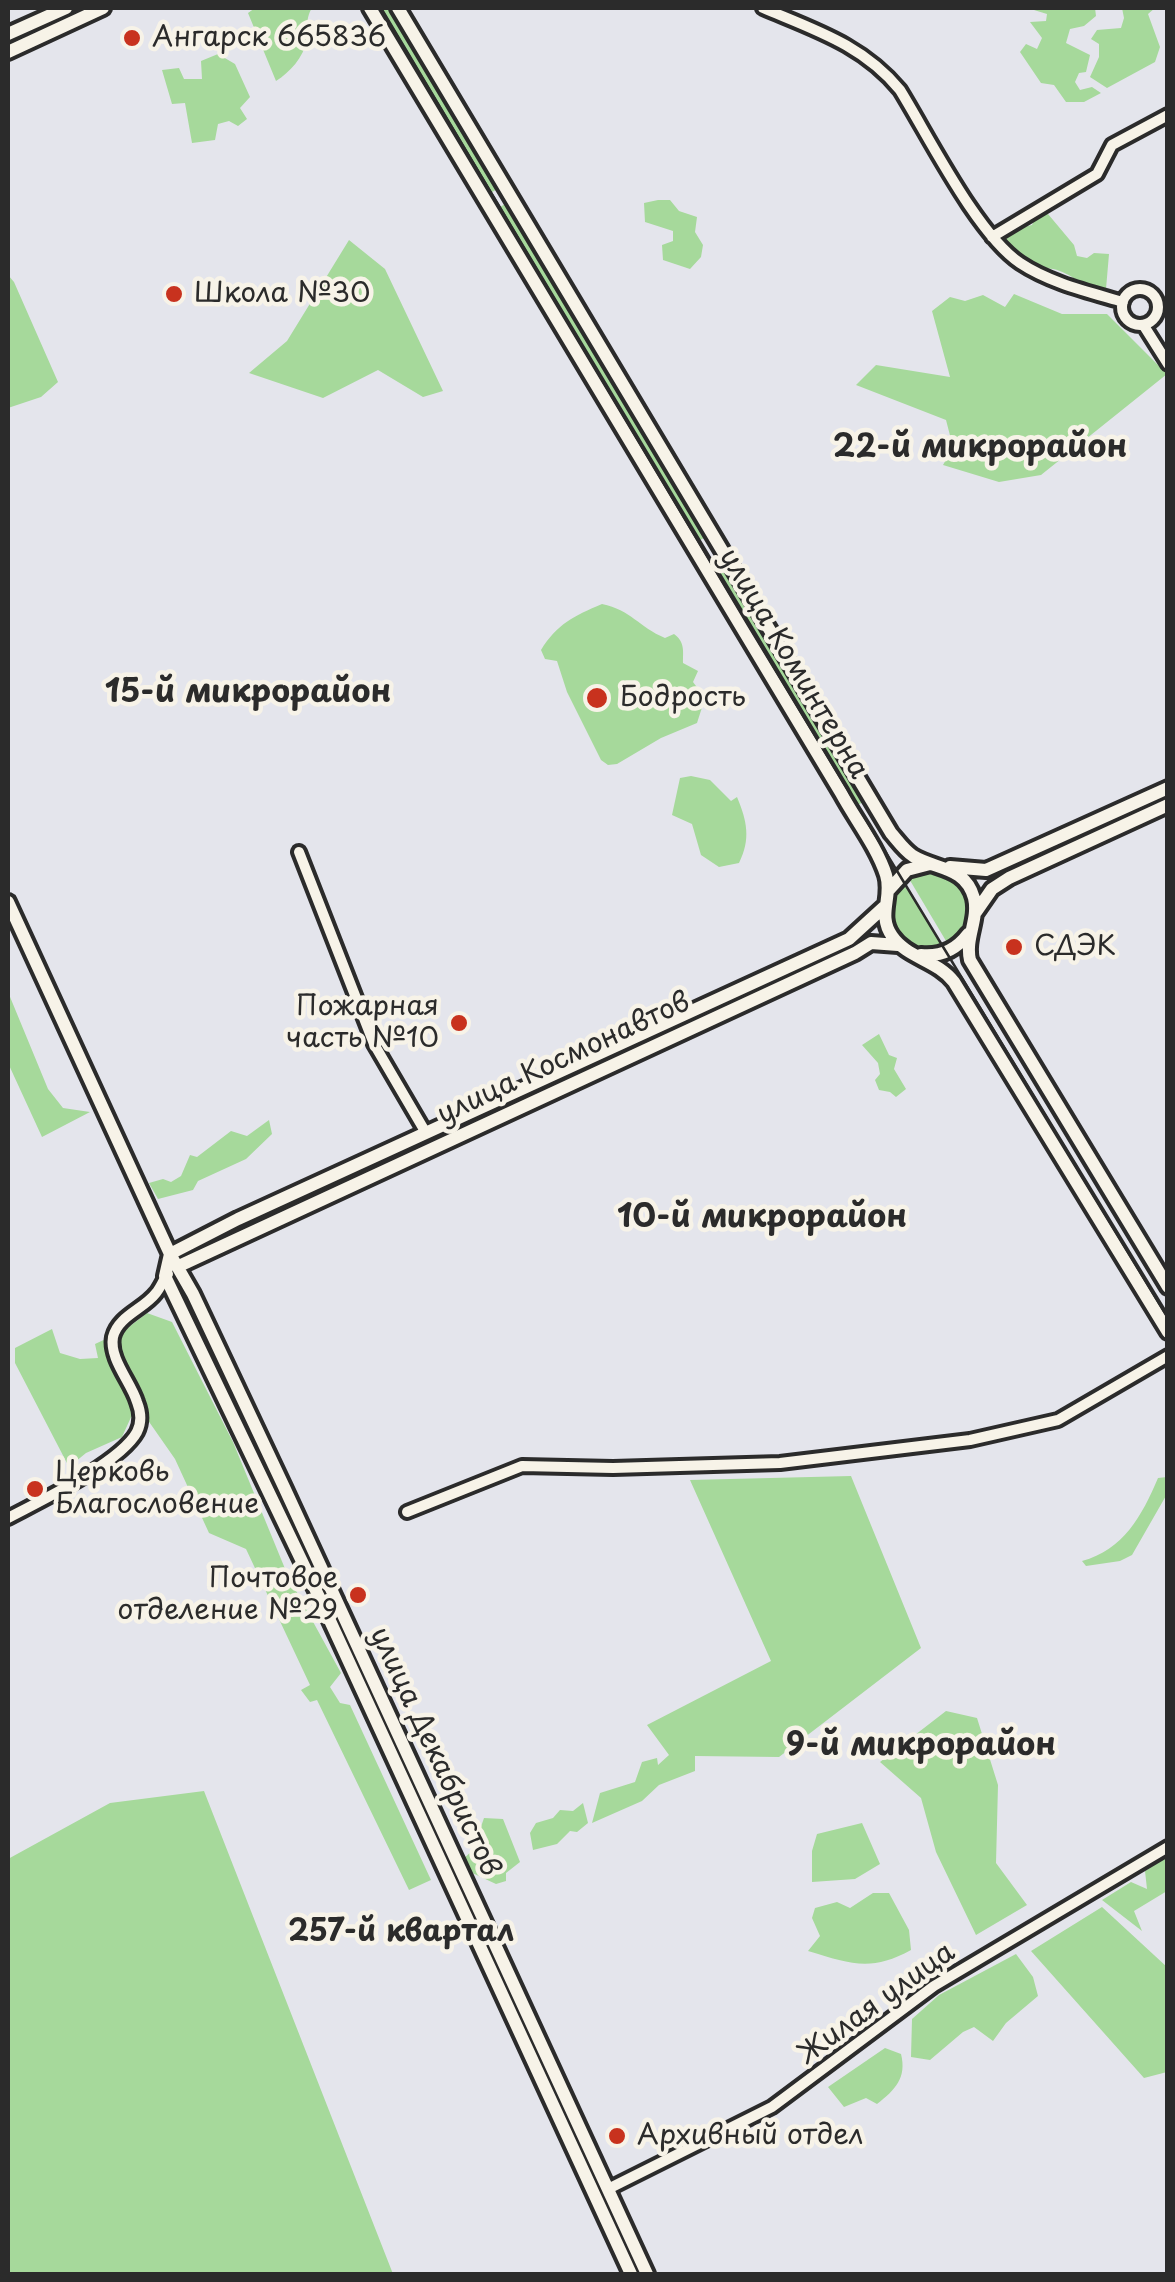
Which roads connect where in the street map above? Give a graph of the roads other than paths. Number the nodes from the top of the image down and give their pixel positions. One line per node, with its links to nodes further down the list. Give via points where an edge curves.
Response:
1 (66, 8): 6 (street)
2 (102, 8): 7 (street)
3 (370, 8): 19 (street, улица Коминтерна, via 841,793 885,872)
4 (398, 8): 18 (street, улица Коминтерна, via 891,833 913,856)
5 (763, 8): 9 (street, via 846,44 887,74)
6 (8, 34)
7 (8, 52)
8 (1168, 115): 9 (street, via 1112,146 1097,174)
9 (992, 237): 12 (street, via 1032,270)
10 (1168, 288): 11 (street)
11 (1155, 296): 12 (street, via 1136,289); 13 (street, via 1157,313)
12 (1122, 302): 13 (street, via 1127,320)
13 (1144, 326): 14 (street)
14 (1168, 364)
15 (1168, 788): 18 (street, via 993,867)
16 (1168, 805): 22 (street, via 1010,878 992,889)
17 (298, 852): 27 (street, via 374,1044)
18 (942, 866): 19 (street, via 907,870); 22 (street, улица Коминтерна, via 970,888)
19 (888, 891): 21 (street)
20 (8, 902): 30 (street, улица Декабристов)
21 (884, 907): 24 (street, via 889,932); 25 (street, улица Космонавтов, via 849,938)
22 (975, 915): 23 (street)
23 (969, 933): 24 (street, улица Космонавтов, via 937,955); 33 (street, via 970,960)
24 (908, 950): 26 (street, улица Космонавтов, via 871,942); 34 (street, via 954,982)
25 (710, 1000): 26 (street); 27 (street, улица Космонавтов)
26 (717, 1017): 29 (street, улица Космонавтов)
27 (426, 1133): 28 (street, улица Космонавтов)
28 (238, 1219): 29 (street); 30 (street, улица Космонавтов)
29 (245, 1234): 31 (street, улица Космонавтов)
30 (170, 1254): 31 (street, улица Декабристов); 32 (street)
31 (179, 1266): 32 (street); 36 (street, улица Декабристов)
32 (166, 1276): 37 (street, улица Декабристов); 39 (street, via 112,1341 137,1400 136,1433 63,1489)
33 (1168, 1287)
34 (1168, 1332)
35 (1168, 1356): 38 (street, via 1058,1420 970,1440 780,1463 522,1466)
36 (284, 1486): 37 (street); 41 (street, улица Декабристов)
37 (268, 1493): 41 (street, улица Декабристов)
38 (407, 1512)
39 (8, 1518)
40 (1168, 1847): 42 (street, Жилая улица, via 934,1986 772,2107)
41 (452, 1867): 42 (street, улица Декабристов); 43 (street, улица Декабристов)
42 (608, 2189): 44 (street, улица Декабристов)
43 (631, 2274)
44 (647, 2274)

